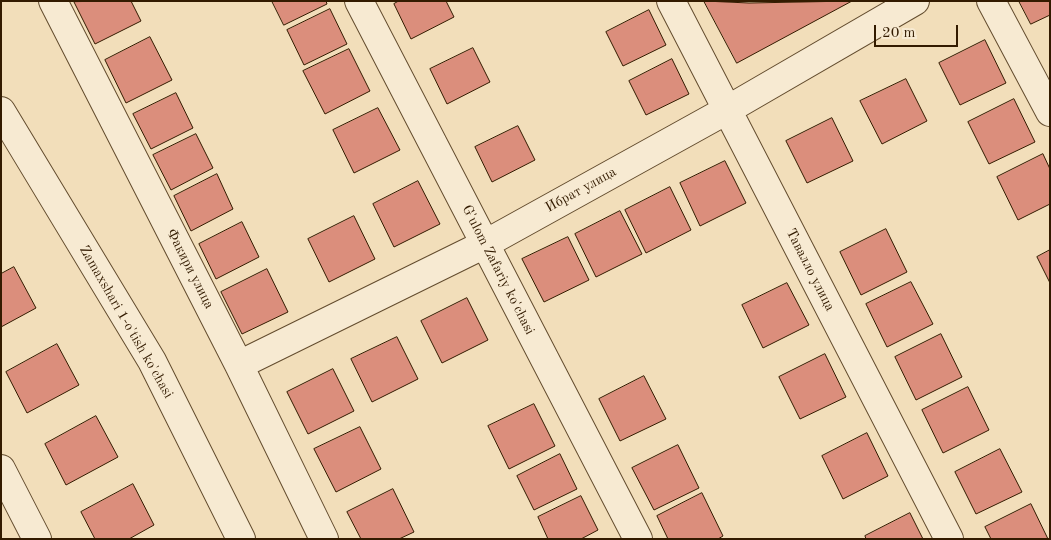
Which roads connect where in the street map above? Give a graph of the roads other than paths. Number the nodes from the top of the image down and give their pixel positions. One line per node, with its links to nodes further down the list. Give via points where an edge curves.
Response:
1 (53, 1): 10 (street, Факири улица)
2 (359, 1): 9 (street, G'ulom Zafariy ko'chasi)
3 (671, 1): 6 (street, Тавалло улица)
4 (915, 1): 6 (street, Ибрат улица)
5 (991, 1): 8 (street)
6 (727, 110): 9 (street, Ибрат улица); 16 (street, Тавалло улица)
7 (1, 111): 13 (street, Zamaxshari 1-o'tish ko'chasi, via 152,361)
8 (1050, 112)
9 (484, 244): 10 (street, Ибрат улица); 15 (street, G'ulom Zafariy ko'chasi)
10 (239, 364): 14 (street, Факири улица)
11 (1, 469): 12 (street)
12 (37, 539)
13 (241, 539)
14 (324, 539)
15 (638, 539)
16 (949, 539)

